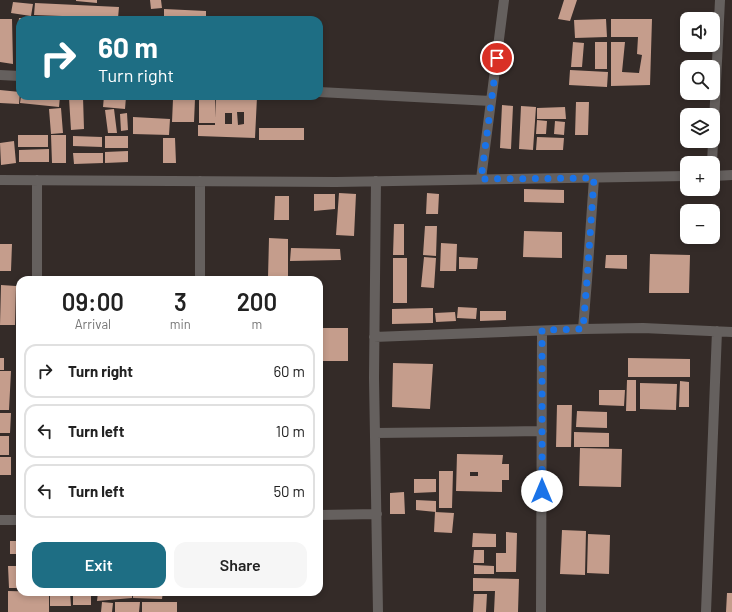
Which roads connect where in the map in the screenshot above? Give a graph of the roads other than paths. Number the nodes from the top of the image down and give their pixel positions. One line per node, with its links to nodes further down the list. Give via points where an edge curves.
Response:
1 (504, 0): 6 (street)
2 (720, 0): 7 (street)
3 (0, 75): 4 (street)
4 (16, 76)
5 (323, 92): 6 (street)
6 (491, 102): 12 (street)
7 (712, 156)
8 (680, 176): 11 (street)
9 (720, 176): 10 (street)
10 (732, 176)
11 (594, 178): 12 (street); 19 (street)
12 (481, 179): 16 (street)
13 (0, 180): 14 (street)
14 (36, 180): 15 (street); 17 (street)
15 (200, 181): 16 (street); 18 (street)
16 (376, 181): 23 (street)
17 (37, 276)
18 (200, 276)
19 (583, 329): 20 (street); 21 (street)
20 (542, 330): 23 (street); 24 (street)
21 (717, 331): 22 (street); 32 (street)
22 (732, 332)
23 (374, 337): 25 (street)
24 (542, 431): 25 (street); 31 (street)
25 (375, 433): 26 (street)
26 (376, 514): 27 (street); 30 (street)
27 (323, 515)
28 (0, 520): 29 (street)
29 (16, 520)
30 (378, 612)
31 (541, 612)
32 (706, 612)

